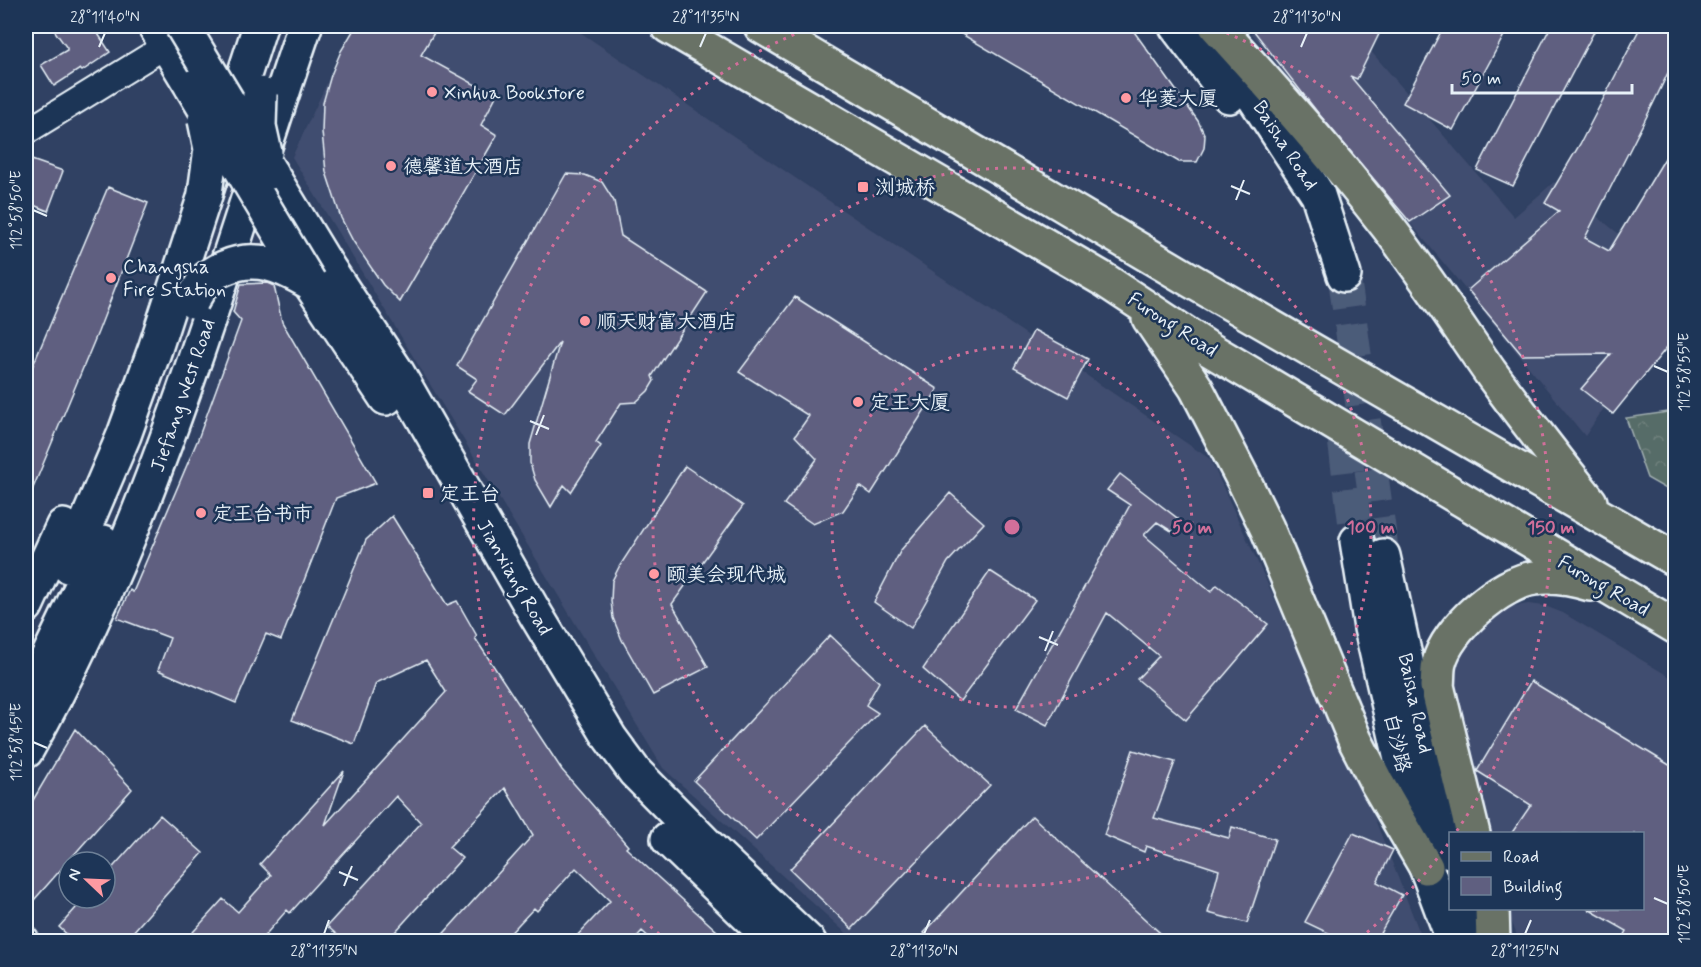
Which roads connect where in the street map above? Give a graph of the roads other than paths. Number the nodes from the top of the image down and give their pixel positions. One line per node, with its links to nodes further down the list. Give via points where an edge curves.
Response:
1 (237, 26): 22 (main road, via 105,427)
2 (260, 26): 12 (main road)
3 (282, 26): 12 (main road)
4 (305, 26): 26 (main road, Jiefang West Road, via 164,450 92,621)
5 (668, 26): 16 (main road, Furong Road)
6 (761, 26): 18 (main road, via 1192,281)
7 (1176, 26): 8 (main road, Baisha Road, via 1263,138 1302,205 1332,272 1318,195)
8 (1207, 26)
9 (1216, 26): 18 (main road, via 1386,224 1526,419)
10 (168, 32): 11 (main road); 12 (main road, bridge); 13 (street)
11 (192, 87): 12 (main road, bridge); 14 (main road, bridge, via 209,132 210,165)
12 (240, 128): 14 (main road, Jiefang West Road, bridge); 15 (main road, Jianxiang Road, bridge); 17 (main road, Jiefang West Road, bridge); 32 (main road, Jianxiang Road, bridge, via 398,372 610,738 634,772)
13 (26, 132)
14 (205, 193): 24 (main road, Jiefang West Road, via 124,435)
15 (309, 282): 17 (main road, bridge, via 275,265 246,261 215,272 204,281); 31 (main road, Jianxiang Road, via 378,385 591,752 618,787)
16 (1132, 298): 21 (main road, Furong Road, via 1209,349); 28 (main road, via 1172,349 1212,419 1267,528 1354,740 1377,783)
17 (192, 301): 25 (main road, Jiefang West Road, via 144,442 107,534)
18 (1603, 517): 20 (main road)
19 (1370, 548): 28 (main road, 白沙路, via 1371,628)
20 (1676, 560)
21 (1615, 591): 23 (main road, Furong Road); 27 (main road, via 1579,581 1535,578 1490,598 1454,634 1439,662 1437,686)
22 (26, 606)
23 (1676, 627)
24 (26, 654)
25 (26, 703)
26 (26, 751)
27 (1473, 832)
28 (1438, 859): 33 (main road, 白沙路)
29 (1468, 910): 34 (main road)
30 (1492, 910): 35 (main road)
31 (775, 942)
32 (809, 942)
33 (1454, 942)
34 (1478, 942)
35 (1493, 942)

